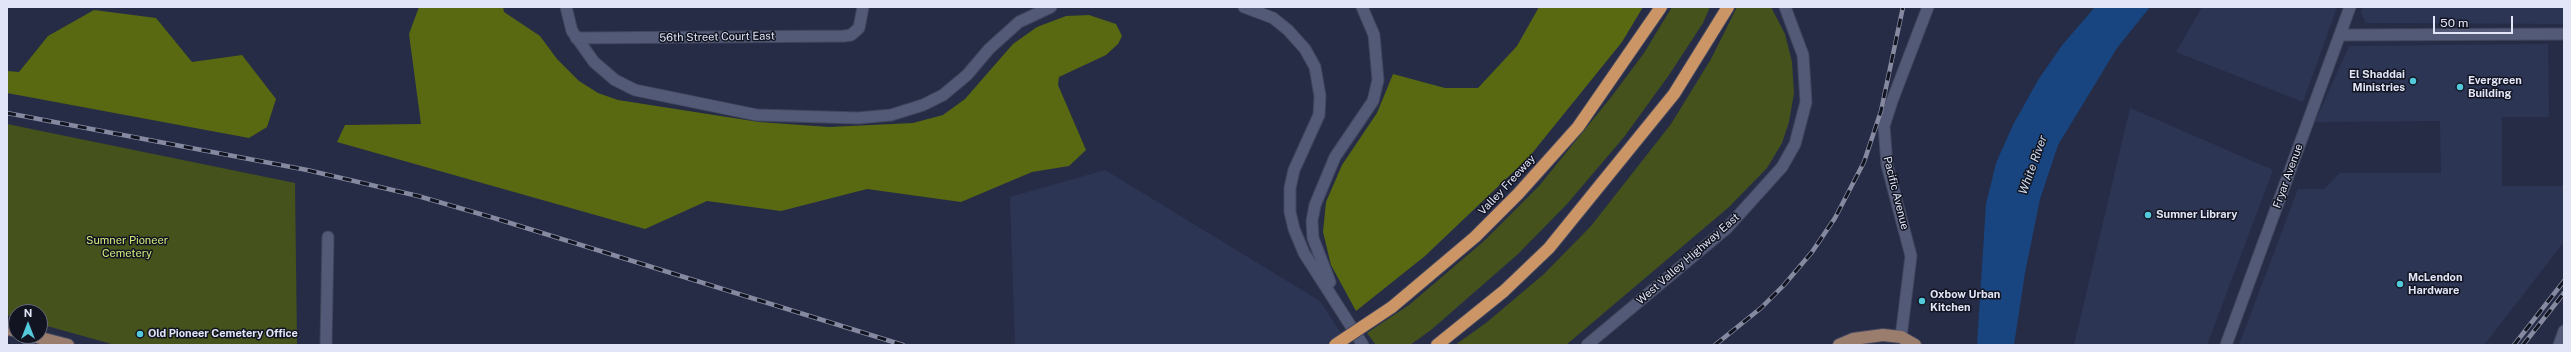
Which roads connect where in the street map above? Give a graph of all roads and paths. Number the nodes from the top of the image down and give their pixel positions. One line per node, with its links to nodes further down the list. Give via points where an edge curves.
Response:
1 (566, 7): 13 (street)
2 (863, 7): 13 (street, 56th Street Court East, via 861,24 851,35 844,36)
3 (1051, 7): 13 (street, via 1019,22 989,49 967,76 943,95 923,105 891,115 858,118 757,115 635,90 604,72)
4 (1244, 7): 15 (street, via 1273,18 1288,30 1305,49 1315,67 1320,96 1319,115 1294,170 1290,188 1290,212 1304,253)
5 (1362, 7): 15 (street, via 1372,28 1376,45 1376,93 1366,113 1341,146 1328,170 1312,221 1317,250)
6 (1661, 7): 22 (highway, Valley Freeway, bridge, via 1578,127 1475,237 1392,307)
7 (1728, 7): 19 (highway, via 1674,94 1549,248 1504,292)
8 (1785, 7): 24 (street, West Valley Highway East, via 1803,54 1806,102 1795,144 1782,167 1727,228)
9 (1928, 7): 17 (street, Pacific Avenue, via 1884,126 1887,165 1911,256)
10 (2350, 7): 11 (street, Fryar Avenue)
11 (2341, 34): 12 (street); 27 (street, Fryar Avenue)
12 (2564, 34)
13 (576, 38)
14 (328, 237): 21 (street)
15 (1339, 305): 23 (street)
16 (2564, 331): 28 (street)
17 (1901, 337): 25 (main road, via 1867,336); 26 (main road)
18 (48, 340): 20 (main road)
19 (1441, 342)
20 (68, 345)
21 (326, 345)
22 (1335, 345)
23 (1364, 345)
24 (1587, 345)
25 (1839, 345)
26 (1915, 345)
27 (2226, 345)
28 (2559, 345)

